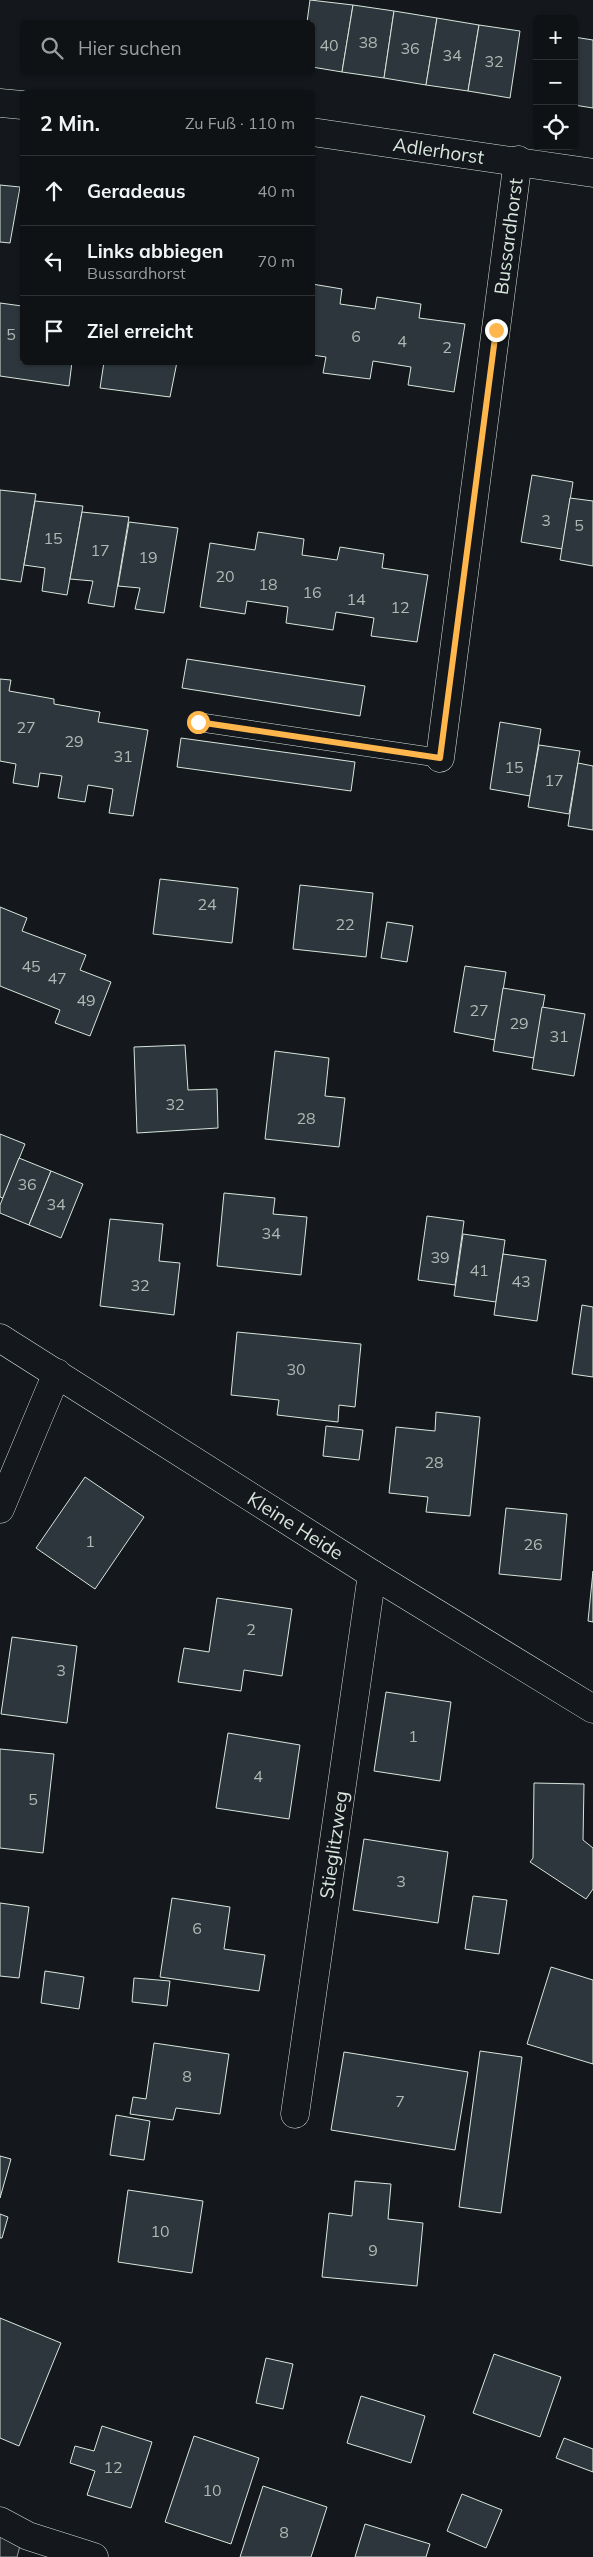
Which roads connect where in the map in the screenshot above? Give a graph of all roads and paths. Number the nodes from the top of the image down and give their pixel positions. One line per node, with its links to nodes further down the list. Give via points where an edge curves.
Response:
1 (0, 103): 2 (street)
2 (20, 105)
3 (315, 132): 4 (street, Adlerhorst)
4 (518, 160): 5 (street, Adlerhorst); 7 (street, Bussardhorst)
5 (593, 173)
6 (198, 722): 7 (lane)
7 (440, 758)
8 (0, 1338): 9 (street, Kleine Heide)
9 (57, 1373): 10 (street); 11 (street, Kleine Heide)
10 (0, 1509)
11 (372, 1574): 12 (street, Kleine Heide); 13 (street, Stieglitzweg)
12 (593, 1708)
13 (295, 2114)
14 (0, 2521): 15 (street, via 28,2536)
15 (94, 2557)

